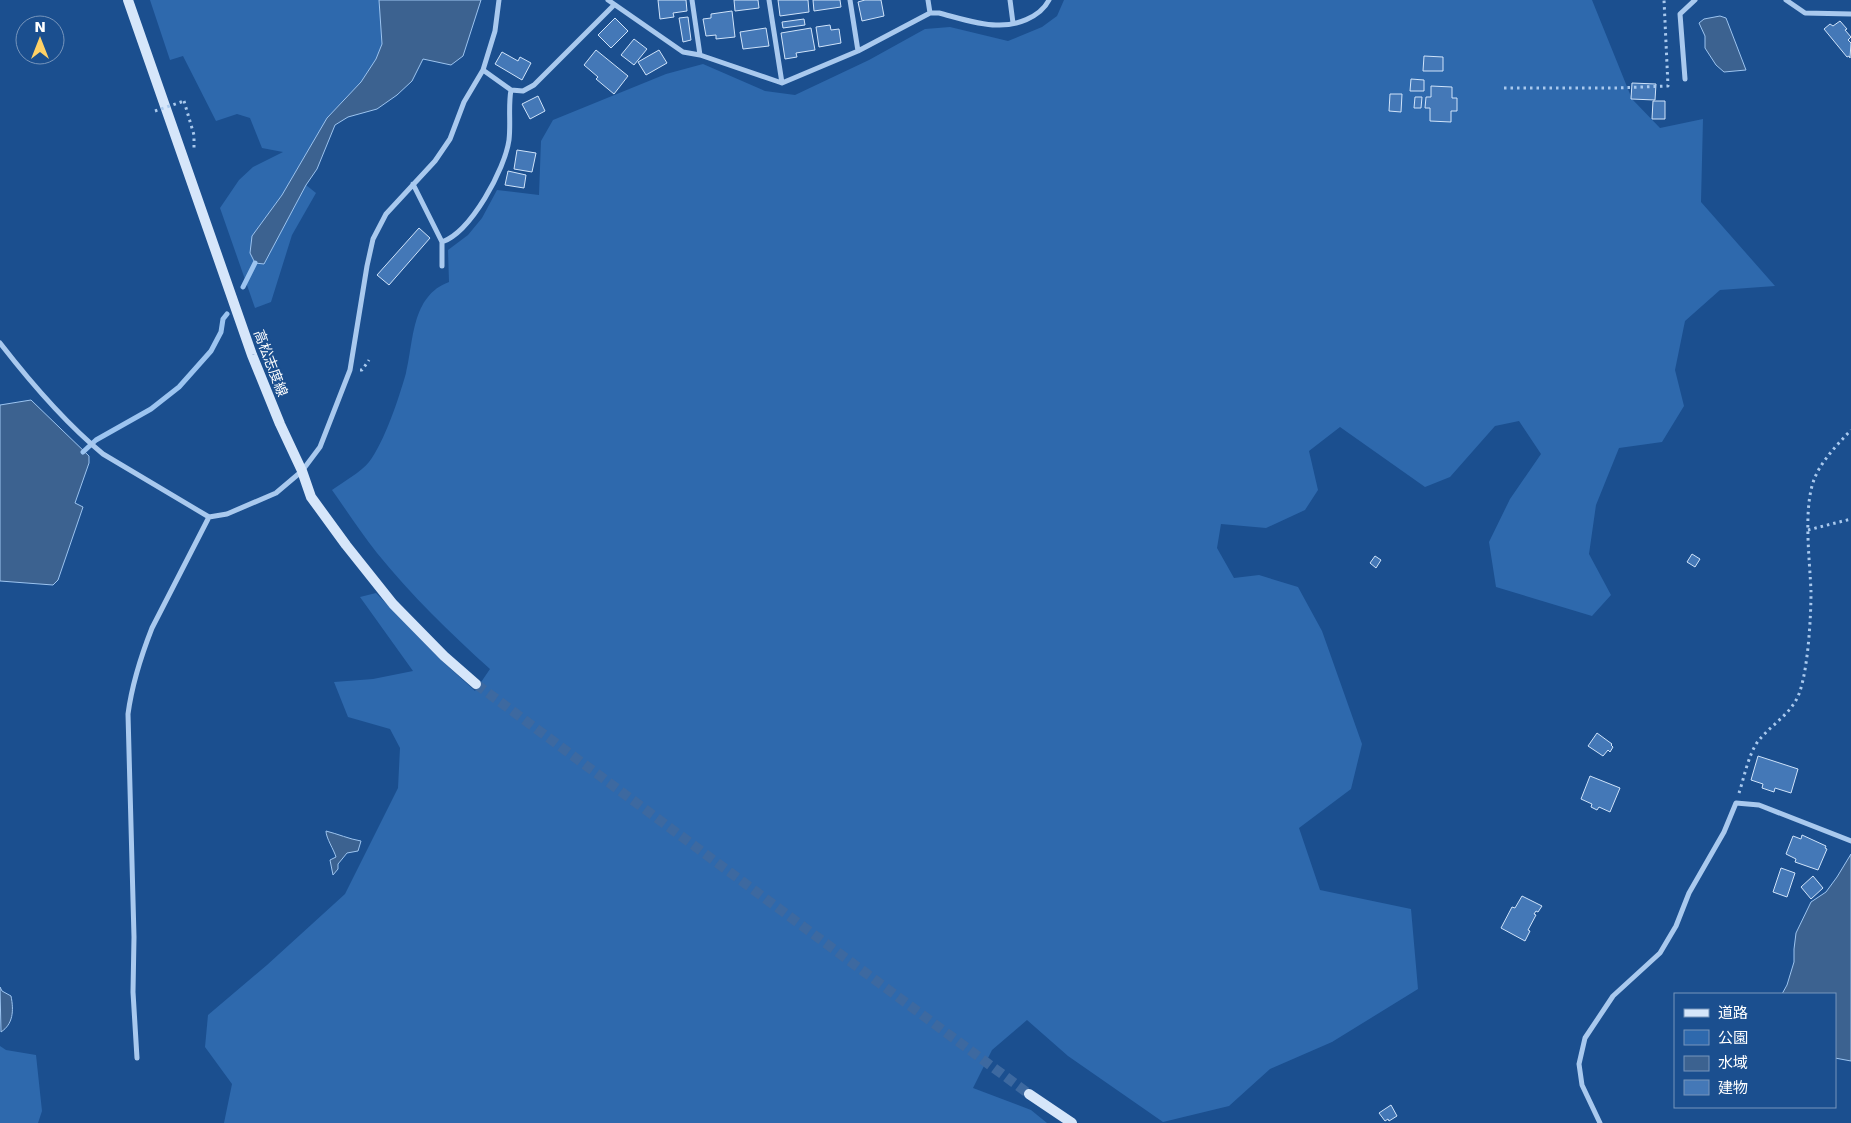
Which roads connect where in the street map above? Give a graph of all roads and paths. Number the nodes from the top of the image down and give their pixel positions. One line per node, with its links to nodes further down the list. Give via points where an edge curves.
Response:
1 (128, 0): 31 (main road, 高松志度線, via 252,355)
2 (499, 0): 19 (street, via 494,32)
3 (608, 0): 13 (street)
4 (692, 0): 18 (street)
5 (770, 0): 21 (street)
6 (850, 0): 17 (street)
7 (928, 0): 14 (street)
8 (1010, 0): 16 (street)
9 (1049, 0): 16 (street, via 1031,19)
10 (1664, 0): 22 (path, via 1668,86)
11 (1695, 0): 20 (street, via 1680,14)
12 (1786, 0): 15 (street, via 1805,13)
13 (614, 5): 18 (street, via 683,52); 23 (street, via 534,85 523,91)
14 (930, 13): 16 (street, via 996,25); 17 (street)
15 (1851, 14)
16 (1013, 23)
17 (858, 51): 21 (street)
18 (700, 55): 21 (street)
19 (482, 70): 23 (street); 26 (street, via 464,102 450,138 435,161)
20 (1685, 79)
21 (782, 83)
22 (1504, 88)
23 (511, 90): 27 (street, via 506,155 471,220)
24 (155, 111): 25 (path, bridge, via 184,101 194,135)
25 (194, 151)
26 (413, 184): 27 (street); 31 (street, via 386,214 373,239 350,370 320,447)
27 (442, 242): 28 (street)
28 (442, 266)
29 (0, 343): 32 (street, via 68,424 88,442)
30 (1851, 430): 34 (path, via 1829,454 1815,476 1809,501)
31 (302, 471): 32 (street, via 276,494 227,514); 35 (main road, 高松志度線, via 311,497 393,604)
32 (209, 517): 38 (street, via 152,628 129,707)
33 (1851, 519): 34 (path)
34 (1808, 530): 36 (path, via 1811,595 1807,653 1800,691 1786,715 1758,741)
35 (476, 684)
36 (1736, 803): 37 (street, via 1759,805); 41 (street, via 1660,953 1612,996 1585,1038 1579,1064 1582,1085)
37 (1851, 841)
38 (137, 1058)
39 (1030, 1094): 40 (main road)
40 (1072, 1123)
41 (1600, 1123)

